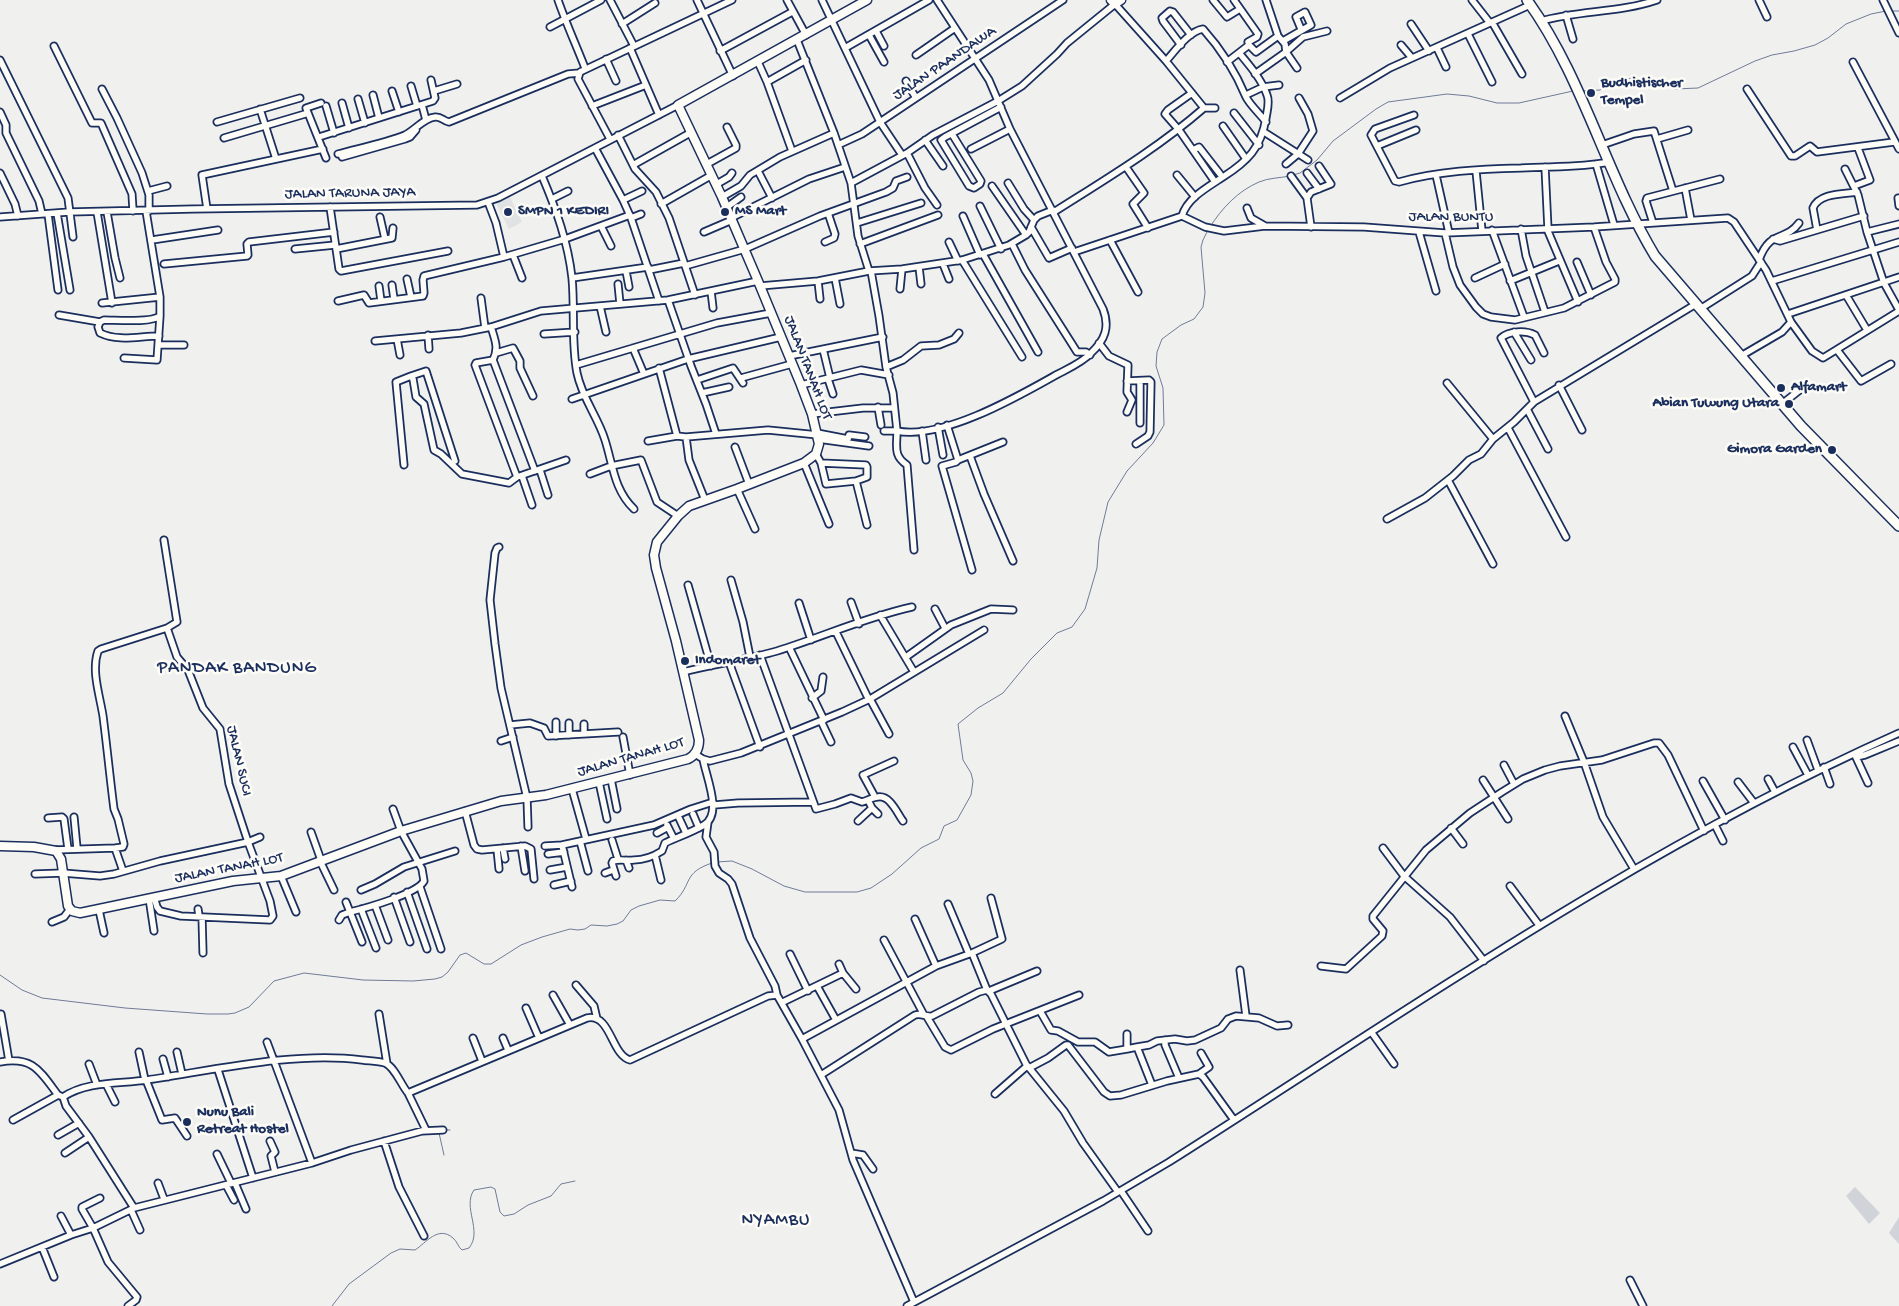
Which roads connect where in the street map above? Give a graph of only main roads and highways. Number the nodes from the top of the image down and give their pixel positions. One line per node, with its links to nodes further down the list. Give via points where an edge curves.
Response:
1 (867, 0): 4 (main road, JALAN TANAH LOT, via 678,105 745,249 801,385 818,436 816,454 804,462 689,506 659,538 654,555 699,740 695,754 688,759 630,775 465,811 281,876 233,881 78,914 70,909 61,859 53,850)
2 (1529, 2): 3 (highway, via 1559,54 1637,224 1655,256 1821,448)
3 (1899, 526)
4 (0, 846)

